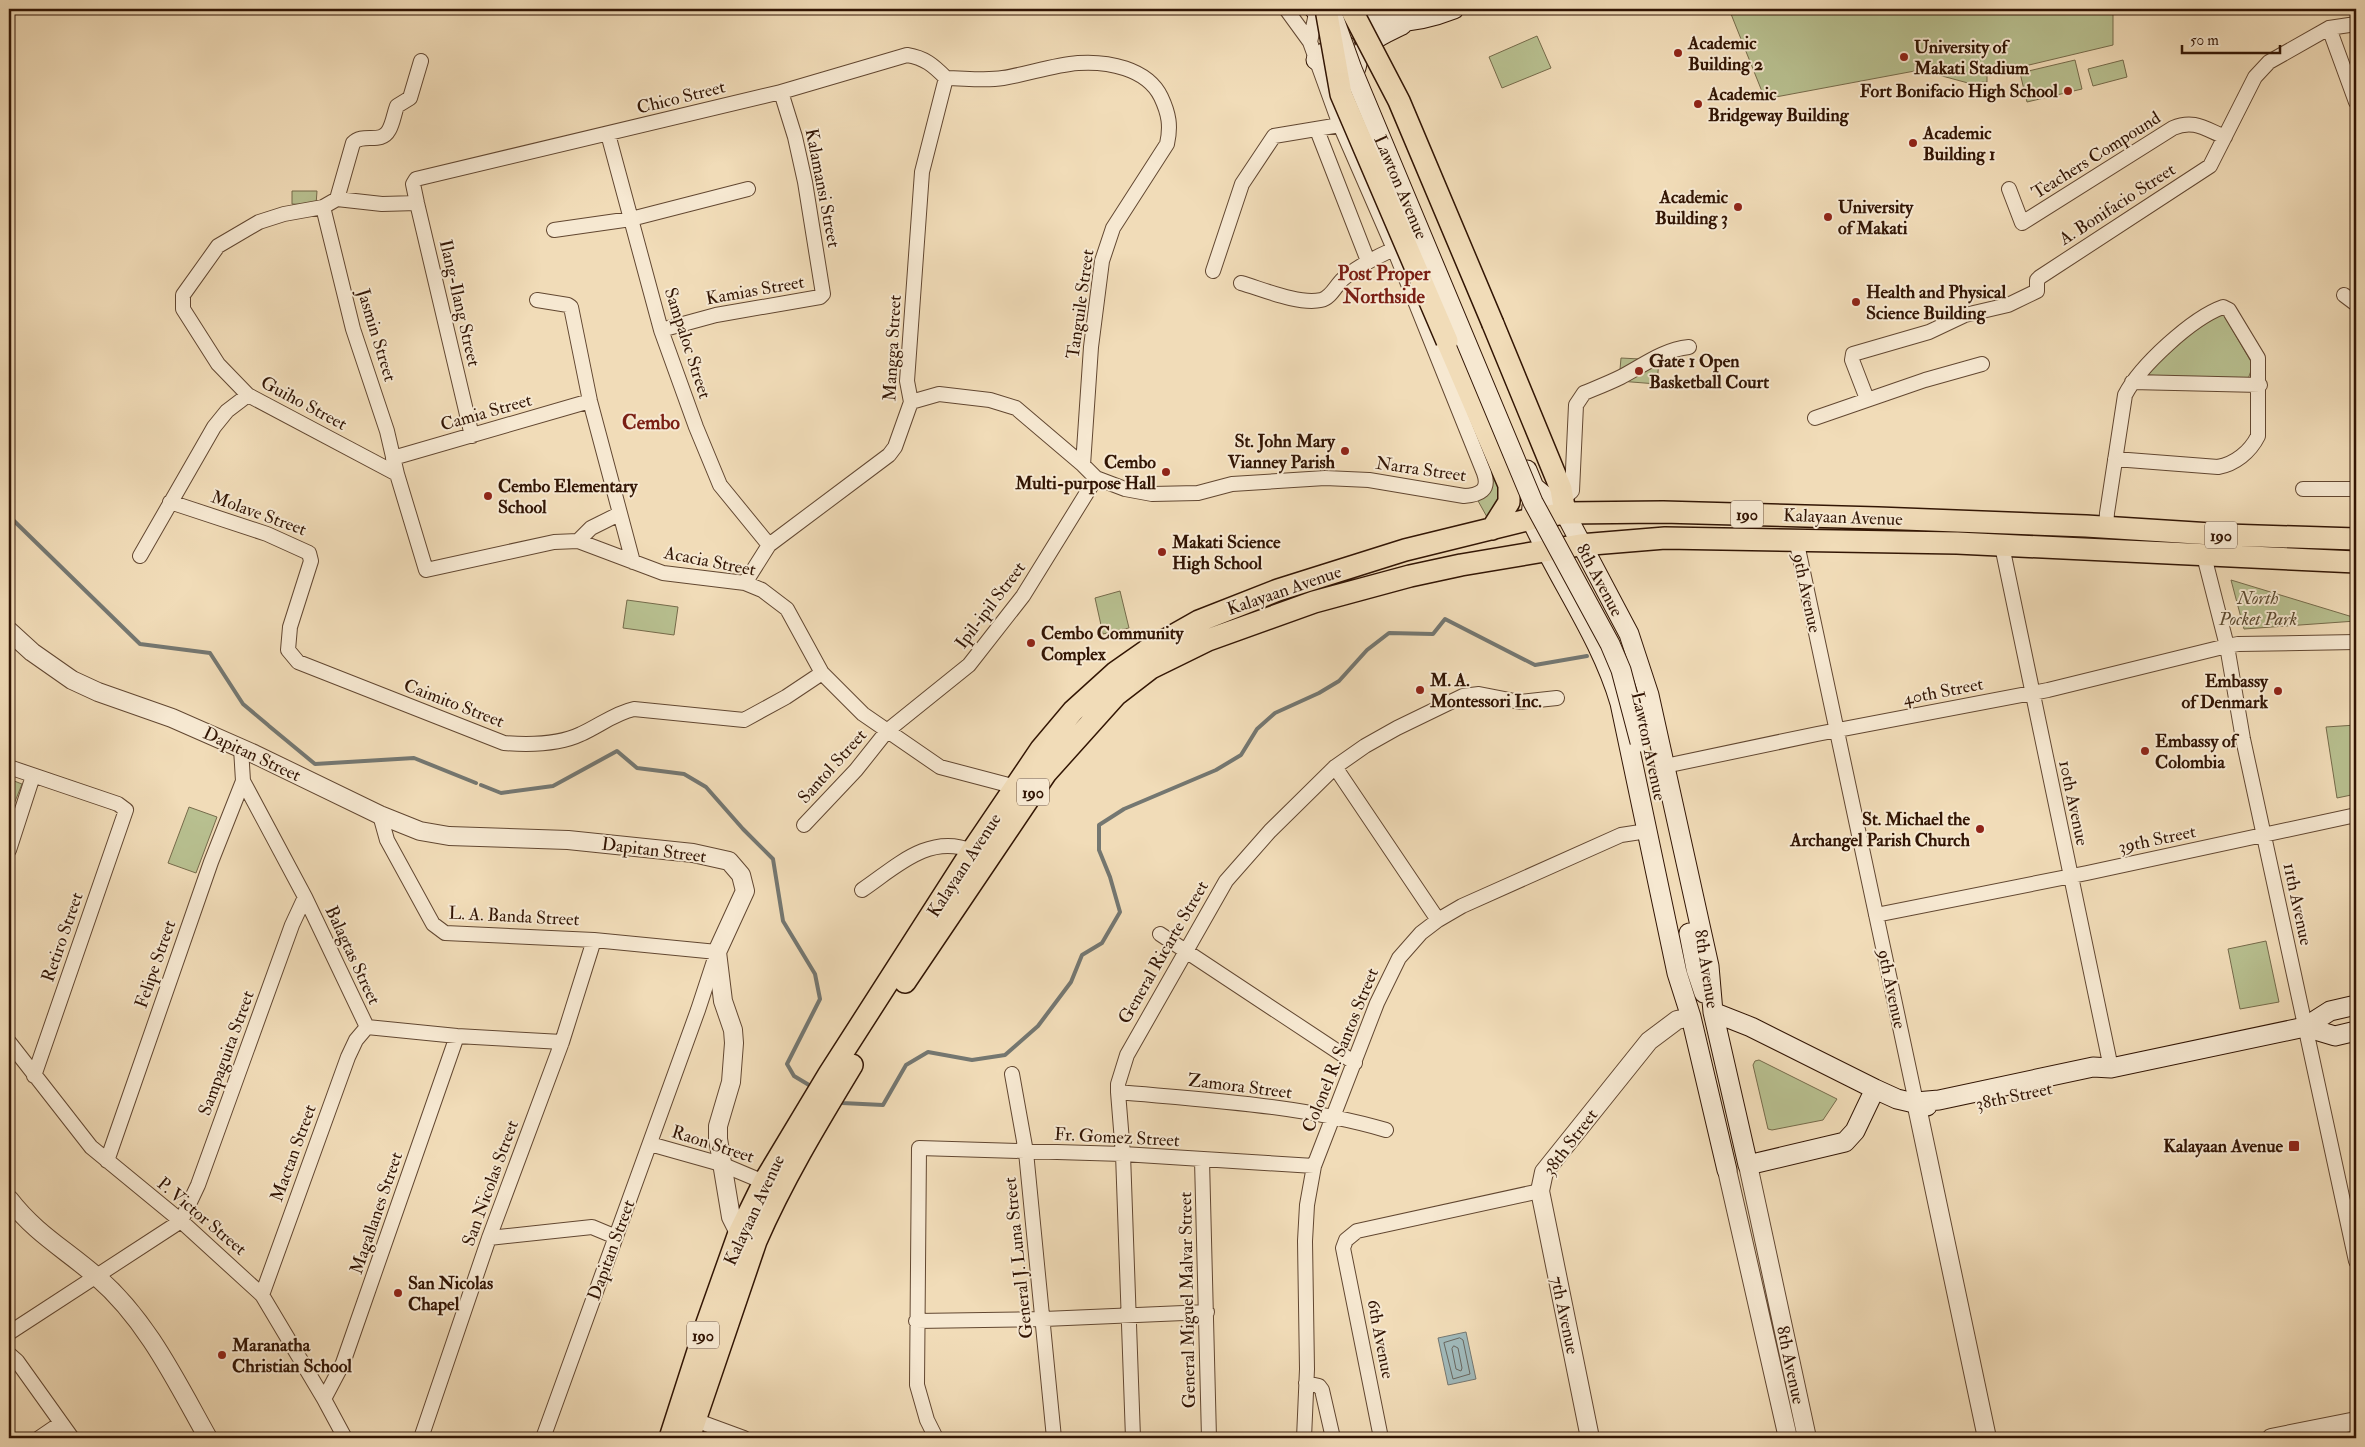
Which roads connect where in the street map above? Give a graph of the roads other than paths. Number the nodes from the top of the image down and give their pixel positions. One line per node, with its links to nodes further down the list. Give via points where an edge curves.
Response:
1 (1286, 9): 9 (street, Narra Street)
2 (1315, 9): 4 (main road); 9 (street)
3 (1454, 9): 5 (main road)
4 (1338, 10): 5 (main road, via 1382,24); 8 (main road, Lawton Avenue); 55 (main road, bridge, via 1399,101); 61 (main road, bridge, via 1341,94 1509,485 1509,502); 89 (main road, Lawton Avenue, via 1545,500 1630,666)
5 (1410, 22): 11 (main road, via 1366,46 1359,55)
6 (2356, 24): 7 (street, A. Bonifacio Street)
7 (2329, 28): 14 (street); 18 (street, A. Bonifacio Street, via 2268,62 2260,70)
8 (1349, 46): 9 (main road); 11 (main road, Lawton Avenue)
9 (1313, 51): 15 (street, Narra Street)
10 (421, 60): 22 (street, via 410,98 396,106 388,132 381,137 359,139 353,143)
11 (1356, 68): 51 (main road, Lawton Avenue)
12 (946, 78): 13 (street, Chico Street, via 930,62 907,55); 43 (street, Mangga Street, via 922,172 907,381); 48 (street, Tanguile Street, via 1001,79 1078,63 1104,64 1130,69 1156,86 1169,116 1167,144 1113,228 1102,261 1091,347)
13 (781, 92): 17 (street, Chico Street); 31 (street, Kalamansi Street, via 801,164)
14 (2356, 102)
15 (1340, 125): 16 (street); 27 (street, Narra Street)
16 (1317, 130): 28 (street); 29 (street, via 1274,136 1242,184)
17 (608, 134): 19 (street, Chico Street); 25 (street, Sampaloc Street)
18 (2225, 136): 21 (street, Teachers Compound, via 2184,123 2022,223); 41 (street, A. Bonifacio Street, via 2210,166 2040,277 2037,280 2038,291 2008,305 1965,316 1929,332 1852,354)
19 (416, 179): 23 (street, Ilang-Ilang Street, via 413,184)
20 (748, 189): 25 (street)
21 (2008, 189)
22 (337, 199): 23 (street, via 382,204); 24 (street, Guiho Street)
23 (417, 203): 45 (street, Ilang-Ilang Street)
24 (322, 207): 40 (street, Guiho Street, via 271,218 218,246 183,295 183,309 198,335 218,364); 46 (street, Jasmin Street, via 353,329 387,430)
25 (631, 219): 26 (street); 35 (street, Sampaloc Street)
26 (554, 230)
27 (1394, 249): 28 (street); 50 (street, Narra Street, via 1484,472 1486,486 1481,493 1464,496 1369,480 1325,478 1232,484 1198,493 1152,494 1125,489)
28 (1368, 261): 30 (street, via 1321,300 1296,299)
29 (1213, 271)
30 (1241, 283)
31 (824, 292): 35 (street, Kamias Street, via 820,297 716,315)
32 (2344, 295): 34 (street)
33 (537, 300): 42 (street, via 571,307)
34 (2356, 304)
35 (661, 330): 67 (street, Sampaloc Street, via 720,485)
36 (1689, 347): 55 (street, via 1657,356 1580,398 1576,405 1572,491)
37 (1982, 364): 41 (street)
38 (2132, 382): 39 (street); 39 (street, via 2157,354 2211,312 2223,307 2230,310 2258,358); 47 (street, via 2125,395)
39 (2260, 385): 47 (street, via 2258,436 2254,444 2229,465 2218,467)
40 (248, 395): 49 (street, Guiho Street); 54 (street, via 227,411 214,427)
41 (1867, 399): 44 (street)
42 (590, 401): 45 (street, Camia Street); 58 (street)
43 (911, 402): 48 (street, via 939,394 990,400 1016,408); 67 (street, Mangga Street, via 889,455)
44 (1816, 418)
45 (472, 436): 46 (street, Camia Street)
46 (393, 458): 49 (street, Jasmin Street)
47 (2115, 459): 60 (street)
48 (1083, 465): 50 (street)
49 (397, 474): 66 (street, Acacia Street, via 426,570 554,542)
50 (1096, 478): 88 (street, Ipil-ipil Street, via 1023,596 969,665)
51 (1534, 488): 55 (main road, Lawton Avenue); 59 (main road, Lawton Avenue)
52 (2303, 489): 53 (street)
53 (2356, 489)
54 (170, 502): 72 (street); 83 (street, Molave Street, via 267,534 309,553 311,561 290,627 288,650)
55 (1565, 506): 56 (main road, Kalayaan Avenue / 190); 59 (main road, Kalayaan Avenue / 190); 68 (main road, 8th Avenue)
56 (1663, 512): 57 (main road, Kalayaan Avenue / 190); 63 (main road, via 1668,524)
57 (1697, 513): 60 (main road, Kalayaan Avenue / 190); 62 (main road)
58 (619, 514): 66 (street, via 591,528); 74 (street)
59 (1531, 519): 61 (main road, Kalayaan Avenue / 190); 70 (main road, 8th Avenue)
60 (2106, 528): 65 (main road, Kalayaan Avenue / 190)
61 (1492, 529): 71 (main road, Kalayaan Avenue / 190)
62 (1696, 537): 63 (main road, Kalayaan Avenue / 190); 64 (main road, Kalayaan Avenue / 190)
63 (1665, 538): 68 (main road, Kalayaan Avenue / 190)
64 (1796, 539): 69 (main road, Kalayaan Avenue / 190); 87 (street, 9th Avenue)
65 (2356, 539)
66 (578, 541): 74 (street, Acacia Street)
67 (769, 545): 77 (street, Mangga Street)
68 (1580, 545): 70 (main road, Kalayaan Avenue / 190); 78 (main road, 8th Avenue)
69 (2002, 546): 73 (main road, Kalayaan Avenue / 190); 85 (street, 10th Avenue)
70 (1546, 550): 76 (main road, Kalayaan Avenue / 190); 79 (main road, 8th Avenue)
71 (1398, 552): 76 (main road, via 1404,564); 96 (main road, Kalayaan Avenue / 190, via 1230,608 1199,621 1146,651 1116,672 1073,711)
72 (140, 556)
73 (2204, 556): 75 (main road, Kalayaan Avenue / 190); 82 (street, 11th Avenue)
74 (633, 562): 77 (street, Acacia Street, via 663,573)
75 (2356, 562)
76 (1405, 577): 126 (main road, Kalayaan Avenue / 190, via 1314,602 1208,640 1151,668 1116,695 1046,773 880,1018)
77 (745, 583): 84 (street, Acacia Street, via 762,590 787,609)
78 (1601, 583): 79 (main road, via 1581,582); 91 (main road, 8th Avenue, via 1629,634 1640,662)
79 (1571, 599): 100 (main road, 8th Avenue, via 1611,674)
80 (9, 631): 90 (street, Dapitan Street, via 72,680)
81 (2356, 642): 82 (street, 40th Street)
82 (2227, 646): 85 (street, 40th Street); 101 (street, 11th Avenue)
83 (298, 662): 84 (street, Caimito Street, via 479,734 504,743 527,745 579,735 634,709 744,720)
84 (822, 673): 88 (street, Acacia Street, via 863,714)
85 (2031, 693): 87 (street, 40th Street); 104 (street, 10th Avenue)
86 (1557, 698): 93 (street, General Ricarte Street, via 1520,702 1479,694 1463,696 1397,728)
87 (1836, 730): 91 (street, 40th Street); 107 (street, 9th Avenue)
88 (887, 731): 96 (street, Acacia Street, via 940,767); 99 (street, Santol Street, via 856,770)
89 (1644, 741): 114 (main road, Lawton Avenue, via 1696,969); 115 (main road, Lawton Avenue, via 1687,970)
90 (240, 748): 95 (street, Balagtas Street); 97 (street, Dapitan Street)
91 (1665, 766): 114 (main road, 8th Avenue, via 1709,966)
92 (9, 767): 94 (street)
93 (1335, 767): 108 (street); 111 (street, General Ricarte Street, via 1270,831 1226,881)
94 (33, 776): 102 (street); 125 (street, Retiro Street, via 118,804 126,810)
95 (243, 781): 106 (street, Balagtas Street); 137 (street, Felipe Street, via 211,862)
96 (1016, 786): 103 (main road, Kalayaan Avenue / 190)
97 (380, 815): 110 (street, L. A. Banda Street, via 387,840 437,930); 112 (street, Dapitan Street, via 432,834 568,840 693,853 729,861 741,874 745,891)
98 (2356, 815): 101 (street, 39th Street)
99 (804, 825)
100 (1647, 831): 108 (street, Colonel R. Santos Street, via 1621,835 1585,850 1493,890); 115 (main road, 8th Avenue, via 1677,973)
101 (2264, 835): 104 (street, 39th Street); 117 (street, 11th Avenue)
102 (9, 850)
103 (972, 850): 105 (street, via 948,844 931,846); 126 (main road, Kalayaan Avenue / 190)
104 (2071, 876): 107 (street, 39th Street); 123 (street, 10th Avenue)
105 (862, 890)
106 (305, 897): 116 (street, Balagtas Street); 145 (street, Sampaguita Street, via 198,1185)
107 (1876, 915): 129 (street, 9th Avenue)
108 (1438, 920): 122 (street, Colonel R. Santos Street, via 1399,958 1377,1003)
109 (1160, 934): 111 (street)
110 (594, 940): 112 (street, L. A. Banda Street); 121 (street, San Nicolas Street)
111 (1187, 950): 122 (street); 128 (street, General Ricarte Street, via 1127,1055)
112 (717, 952): 133 (street, Dapitan Street); 138 (street, via 723,1001 734,1043 732,1082 718,1126)
113 (2356, 1005): 117 (main road, 38th Street, via 2330,1011)
114 (1713, 1012): 127 (main road, 38th Street, via 1751,1027); 139 (main road, 8th Avenue)
115 (1692, 1017): 141 (main road, 8th Avenue); 143 (street, 38th Street, via 1677,1020 1649,1041 1544,1172)
116 (367, 1027): 119 (street, Balagtas Street); 152 (street, Mactan Street, via 356,1040 348,1058)
117 (2305, 1027): 118 (main road, 38th Street, via 2335,1036); 123 (main road, 38th Street); 150 (street, 11th Avenue)
118 (2356, 1030)
119 (457, 1036): 121 (street, Balagtas Street); 160 (street, Magallanes Street, via 343,1363)
120 (9, 1042): 125 (street, P. Victor Street)
121 (562, 1042): 148 (street, San Nicolas Street)
122 (1355, 1063): 131 (street, Colonel R. Santos Street)
123 (2111, 1068): 129 (main road, 38th Street, via 2093,1067)
124 (1012, 1074): 134 (street, General J. Luna Street)
125 (34, 1076): 137 (street, P. Victor Street)
126 (835, 1078): 130 (main road, Kalayaan Avenue / 190)
127 (1875, 1090): 129 (main road, 38th Street); 139 (main road, via 1855,1131 1845,1142)
128 (1118, 1092): 131 (street, Zamora Street); 135 (street, General Ricarte Street)
129 (1916, 1102): 182 (street, 9th Avenue)
130 (814, 1114): 142 (main road, Kalayaan Avenue / 190); 147 (main road, Kalayaan Avenue / 190, via 780,1188)
131 (1334, 1117): 132 (street, Zamora Street); 140 (street, Colonel R. Santos Street)
132 (1386, 1130)
133 (650, 1144): 138 (street, Raon Street); 146 (street, Dapitan Street)
134 (1026, 1152): 135 (street, Fr. Gomez Street); 155 (street, General J. Luna Street); 156 (street, Fr. Gomez Street, via 919,1148)
135 (1123, 1154): 136 (street, Fr. Gomez Street); 154 (street, General Ricarte Street)
136 (1202, 1160): 140 (street, Fr. Gomez Street); 153 (street, General Miguel Malvar Street)
137 (106, 1161): 145 (street, P. Victor Street)
138 (721, 1164): 142 (street, Raon Street); 147 (street, via 732,1217)
139 (1748, 1165): 181 (street, 8th Avenue)
140 (1314, 1166): 159 (street, Colonel R. Santos Street, via 1305,1241)
141 (1727, 1170): 180 (street, 8th Avenue)
142 (764, 1182): 147 (main road, Kalayaan Avenue / 190)
143 (1540, 1191): 149 (street, 38th Street, via 1357,1231 1346,1240); 179 (street, 7th Avenue)
144 (9, 1200): 151 (street, via 32,1227)
145 (181, 1221): 151 (street); 152 (street, P. Victor Street)
146 (616, 1236): 148 (street, via 592,1228); 169 (street, Dapitan Street)
147 (748, 1237): 163 (main road, Kalayaan Avenue / 190); 170 (main road, Kalayaan Avenue / 190, via 707,1323)
148 (489, 1238): 168 (street, San Nicolas Street)
149 (1343, 1248): 178 (street, 6th Avenue)
150 (2356, 1261)
151 (97, 1277): 157 (street); 166 (street, via 146,1332)
152 (262, 1295): 160 (street, P. Victor Street)
153 (1207, 1312): 154 (street); 175 (street, General Miguel Malvar Street)
154 (1128, 1315): 155 (street); 174 (street, General Ricarte Street)
155 (1044, 1319): 156 (street); 173 (street, General J. Luna Street)
156 (916, 1321): 172 (street, via 917,1384 927,1420)
157 (9, 1333)
158 (9, 1354): 162 (street)
159 (1306, 1383): 176 (street, Colonel R. Santos Street); 177 (street, via 1322,1390)
160 (324, 1399): 167 (street, P. Victor Street)
161 (2356, 1421): 183 (street)
162 (62, 1423): 164 (street); 165 (street)
163 (692, 1429): 171 (street)
164 (40, 1438)
165 (72, 1438)
166 (208, 1438)
167 (345, 1438)
168 (421, 1438)
169 (543, 1438)
170 (670, 1438)
171 (744, 1438)
172 (936, 1438)
173 (1054, 1438)
174 (1133, 1438)
175 (1209, 1438)
176 (1304, 1438)
177 (1333, 1438)
178 (1381, 1438)
179 (1590, 1438)
180 (1788, 1438)
181 (1807, 1438)
182 (1987, 1438)
183 (2271, 1438)

